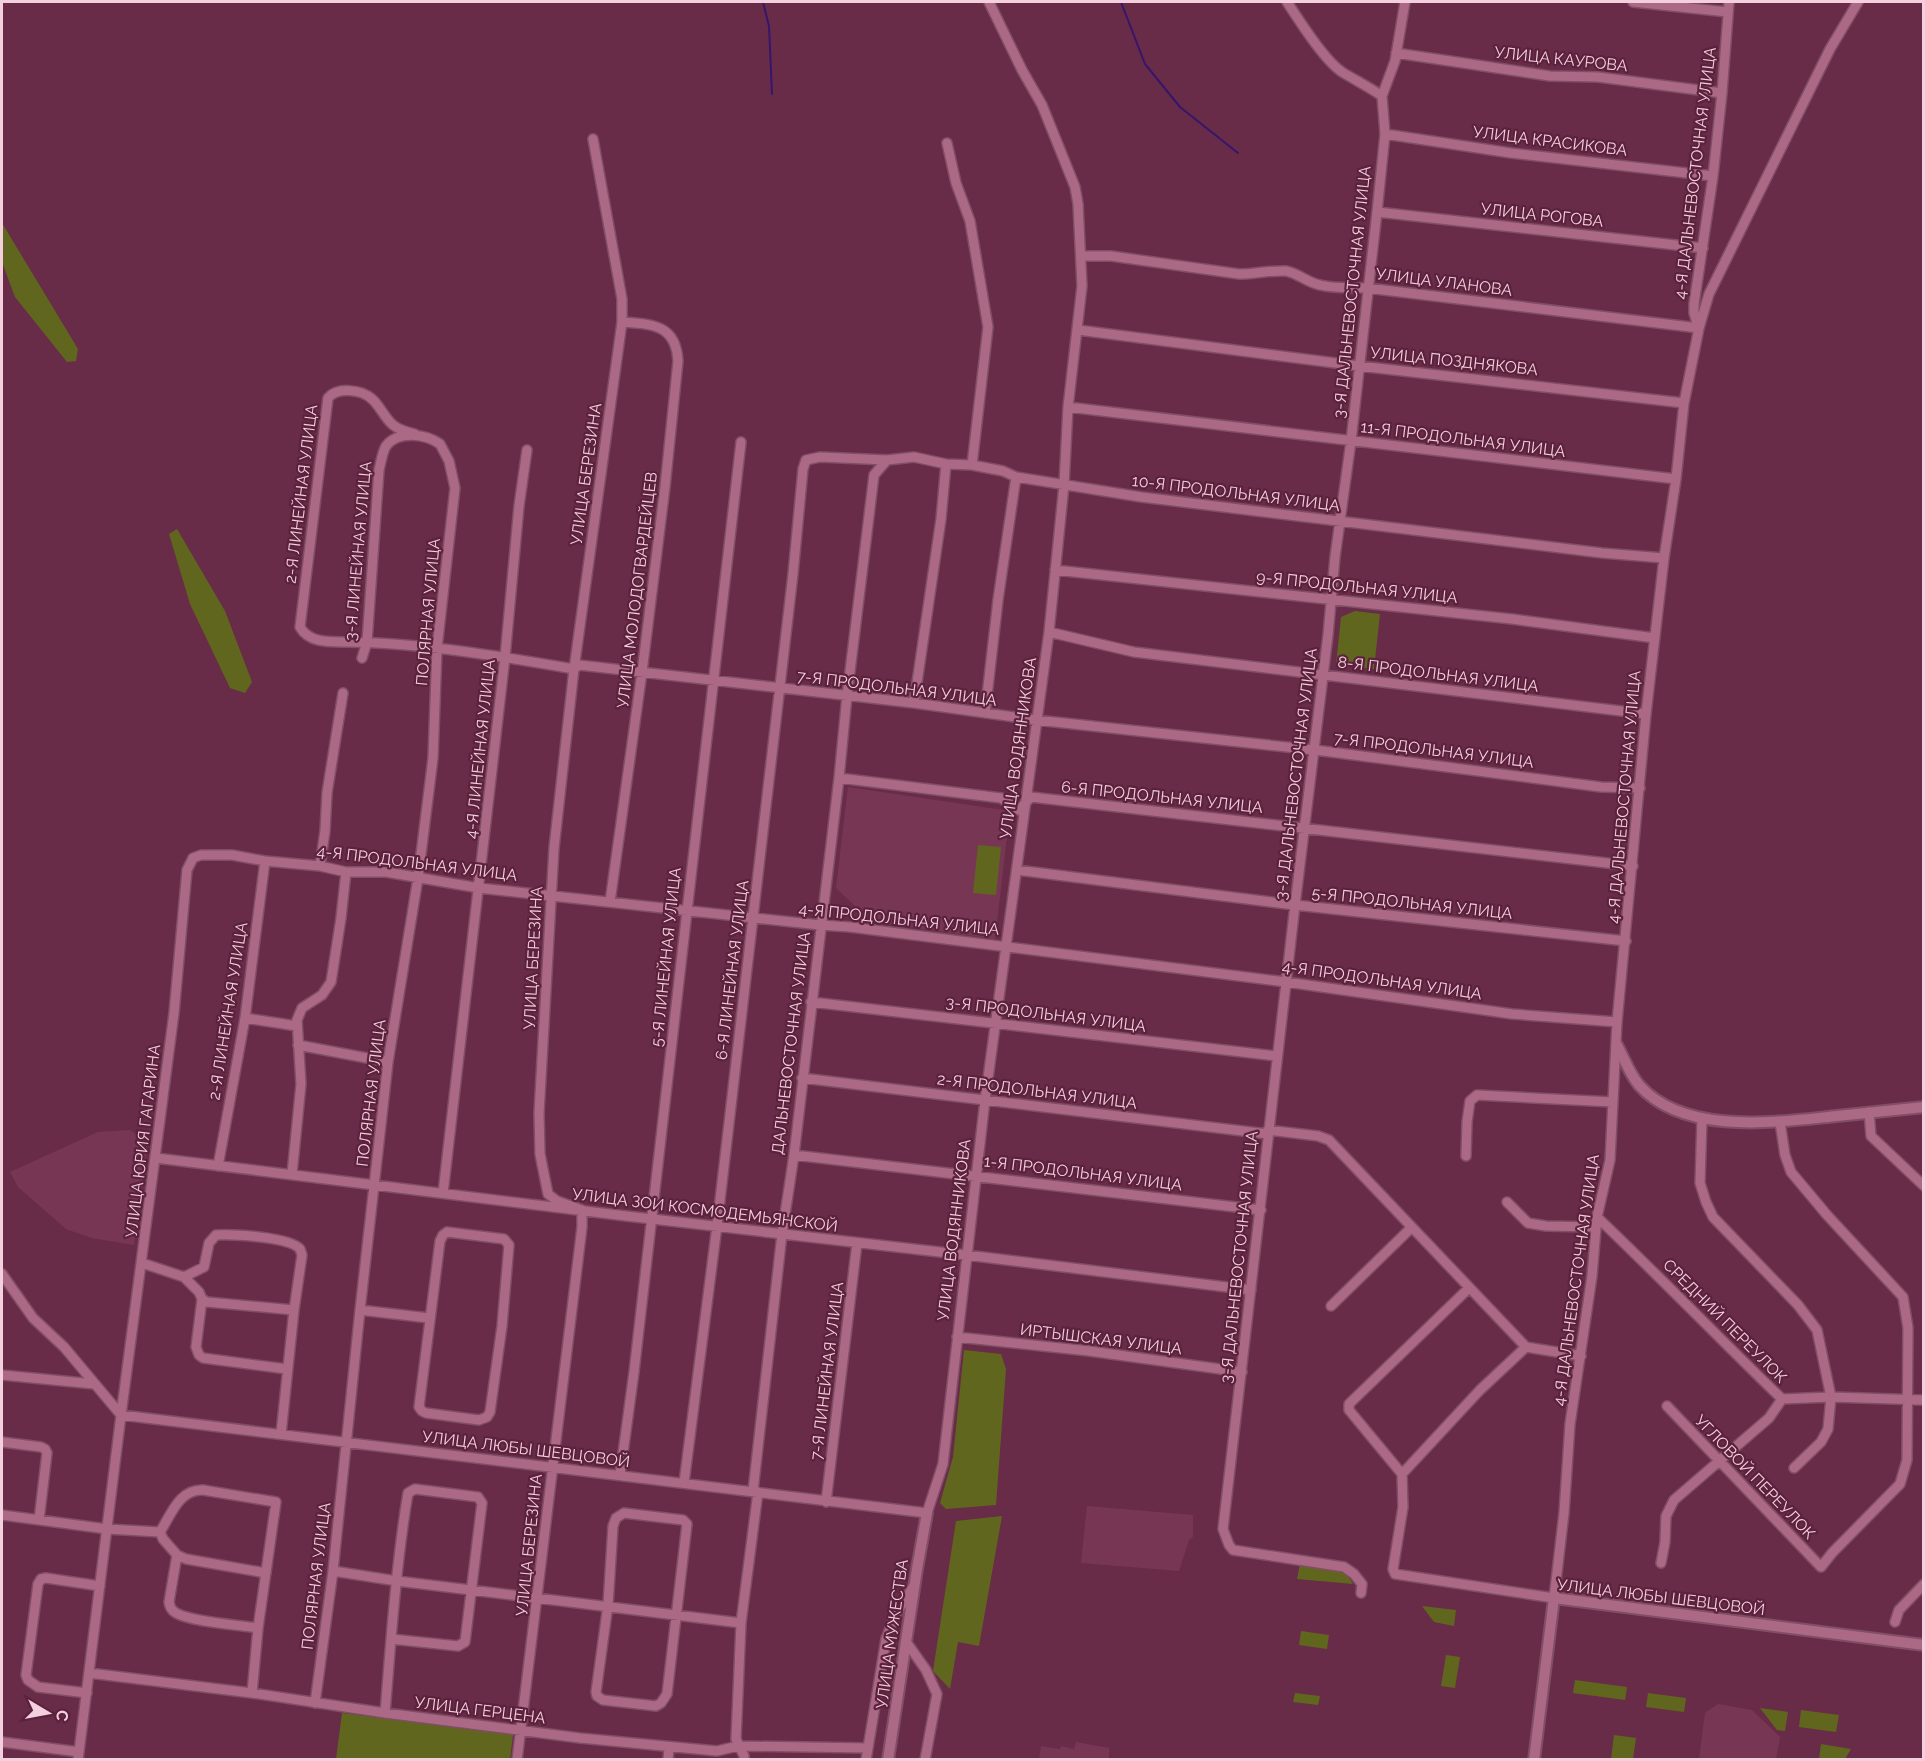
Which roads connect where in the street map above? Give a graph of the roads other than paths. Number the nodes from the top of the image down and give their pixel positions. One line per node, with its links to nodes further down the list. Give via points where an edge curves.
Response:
1 (989, 2): 17 (street, УЛИЦА ВОДЯННИКОВА, via 1042,105 1075,187)
2 (1287, 2): 10 (street, via 1332,63)
3 (1404, 2): 8 (street, 3-Я ДАЛЬНЕВОСТОЧНАЯ УЛИЦА)
4 (1633, 2): 7 (street)
5 (1729, 2): 7 (street, 4-Я ДАЛЬНЕВОСТОЧНАЯ УЛИЦА)
6 (1858, 2): 20 (street, via 1830,49 1709,294)
7 (1728, 12): 9 (street, 4-Я ДАЛЬНЕВОСТОЧНАЯ УЛИЦА)
8 (1396, 53): 9 (street, УЛИЦА КАУРОВА, via 1550,76 1598,77); 10 (street, 3-Я ДАЛЬНЕВОСТОЧНАЯ УЛИЦА)
9 (1722, 93): 14 (street, 4-Я ДАЛЬНЕВОСТОЧНАЯ УЛИЦА)
10 (1382, 96): 11 (street, 3-Я ДАЛЬНЕВОСТОЧНАЯ УЛИЦА)
11 (1385, 134): 14 (street, УЛИЦА КРАСИКОВА); 15 (street, 3-Я ДАЛЬНЕВОСТОЧНАЯ УЛИЦА)
12 (593, 139): 19 (street, УЛИЦА БЕРЕЗИНА, via 622,299)
13 (947, 143): 32 (street, via 970,221 987,317)
14 (1713, 176): 16 (street, 4-Я ДАЛЬНЕВОСТОЧНАЯ УЛИЦА)
15 (1377, 212): 16 (street, УЛИЦА РОГОВА); 18 (street, 3-Я ДАЛЬНЕВОСТОЧНАЯ УЛИЦА)
16 (1703, 248): 20 (street, 4-Я ДАЛЬНЕВОСТОЧНАЯ УЛИЦА, via 1694,304)
17 (1081, 256): 18 (street, УЛИЦА УЛАНОВА, via 1111,256 1239,274 1291,272 1321,286); 21 (street, УЛИЦА ВОДЯННИКОВА)
18 (1367, 288): 20 (street, УЛИЦА УЛАНОВА); 22 (street, 3-Я ДАЛЬНЕВОСТОЧНАЯ УЛИЦА)
19 (621, 322): 46 (street, УЛИЦА БЕРЕЗИНА); 47 (street, УЛИЦА МОЛОДОГВАРДЕЙЦЕВ, via 657,326 678,349)
20 (1699, 328): 23 (street, 4-Я ДАЛЬНЕВОСТОЧНАЯ УЛИЦА)
21 (1078, 330): 22 (street, УЛИЦА ПОЗДНЯКОВА); 24 (street, УЛИЦА ВОДЯННИКОВА)
22 (1359, 366): 23 (street, УЛИЦА ПОЗДНЯКОВА); 26 (street, 3-Я ДАЛЬНЕВОСТОЧНАЯ УЛИЦА)
23 (1684, 403): 34 (street, 4-Я ДАЛЬНЕВОСТОЧНАЯ УЛИЦА)
24 (1068, 407): 26 (street, 11-Я ПРОДОЛЬНАЯ УЛИЦА); 35 (street, УЛИЦА ВОДЯННИКОВА)
25 (415, 434): 42 (street, 3-Я ЛИНЕЙНАЯ УЛИЦА, via 394,439 384,449 379,470); 42 (street, 2-Я ЛИНЕЙНАЯ УЛИЦА, via 393,425 365,394 341,391 328,398 300,627 315,640); 43 (street, ПОЛЯРНАЯ УЛИЦА, via 437,441 443,448 454,488)
26 (1351, 441): 34 (street, 11-Я ПРОДОЛЬНАЯ УЛИЦА); 36 (street, 3-Я ДАЛЬНЕВОСТОЧНАЯ УЛИЦА)
27 (741, 442): 49 (street, 5-Я ЛИНЕЙНАЯ УЛИЦА)
28 (527, 450): 44 (street, 4-Я ЛИНЕЙНАЯ УЛИЦА)
29 (807, 460): 30 (street, 10-Я ПРОДОЛЬНАЯ УЛИЦА); 50 (street, 6-Я ЛИНЕЙНАЯ УЛИЦА, via 802,469)
30 (887, 460): 31 (street, 10-Я ПРОДОЛЬНАЯ УЛИЦА, via 914,457); 52 (street, ДАЛЬНЕВОСТОЧНАЯ УЛИЦА, via 874,475)
31 (946, 464): 32 (street, 10-Я ПРОДОЛЬНАЯ УЛИЦА); 53 (street)
32 (972, 465): 33 (street, 10-Я ПРОДОЛЬНАЯ УЛИЦА)
33 (1016, 477): 35 (street, 10-Я ПРОДОЛЬНАЯ УЛИЦА); 54 (street)
34 (1676, 479): 37 (street, 4-Я ДАЛЬНЕВОСТОЧНАЯ УЛИЦА)
35 (1064, 485): 36 (street, 10-Я ПРОДОЛЬНАЯ УЛИЦА); 38 (street, УЛИЦА ВОДЯННИКОВА)
36 (1341, 522): 37 (street, 10-Я ПРОДОЛЬНАЯ УЛИЦА); 39 (street, 3-Я ДАЛЬНЕВОСТОЧНАЯ УЛИЦА)
37 (1664, 558): 41 (street, 4-Я ДАЛЬНЕВОСТОЧНАЯ УЛИЦА)
38 (1055, 570): 39 (street, 9-Я ПРОДОЛЬНАЯ УЛИЦА); 40 (street, УЛИЦА ВОДЯННИКОВА)
39 (1332, 600): 41 (street, 9-Я ПРОДОЛЬНАЯ УЛИЦА); 48 (street, 3-Я ДАЛЬНЕВОСТОЧНАЯ УЛИЦА)
40 (1049, 633): 48 (street, 8-Я ПРОДОЛЬНАЯ УЛИЦА, via 1134,652); 56 (street, УЛИЦА ВОДЯННИКОВА)
41 (1655, 638): 55 (street, 4-Я ДАЛЬНЕВОСТОЧНАЯ УЛИЦА)
42 (367, 642): 43 (street, 7-Я ПРОДОЛЬНАЯ УЛИЦА); 45 (street, 3-Я ЛИНЕЙНАЯ УЛИЦА)
43 (437, 648): 44 (street, 7-Я ПРОДОЛЬНАЯ УЛИЦА); 68 (street, ПОЛЯРНАЯ УЛИЦА, via 433,758)
44 (505, 657): 46 (street, 7-Я ПРОДОЛЬНАЯ УЛИЦА); 69 (street, 4-Я ЛИНЕЙНАЯ УЛИЦА)
45 (362, 658)
46 (574, 669): 47 (street, 7-Я ПРОДОЛЬНАЯ УЛИЦА, via 579,665); 70 (street, УЛИЦА БЕРЕЗИНА)
47 (642, 672): 49 (street, 7-Я ПРОДОЛЬНАЯ УЛИЦА); 71 (street, УЛИЦА МОЛОДОГВАРДЕЙЦЕВ)
48 (1323, 676): 55 (street, 8-Я ПРОДОЛЬНАЯ УЛИЦА); 57 (street, 3-Я ДАЛЬНЕВОСТОЧНАЯ УЛИЦА)
49 (713, 681): 50 (street, 7-Я ПРОДОЛЬНАЯ УЛИЦА); 73 (street, 5-Я ЛИНЕЙНАЯ УЛИЦА)
50 (780, 689): 52 (street, 7-Я ПРОДОЛЬНАЯ УЛИЦА); 74 (street, 6-Я ЛИНЕЙНАЯ УЛИЦА)
51 (343, 693): 63 (street)
52 (847, 696): 53 (street, 7-Я ПРОДОЛЬНАЯ УЛИЦА); 58 (street, ДАЛЬНЕВОСТОЧНАЯ УЛИЦА)
53 (914, 703): 54 (street, 7-Я ПРОДОЛЬНАЯ УЛИЦА)
54 (986, 713): 56 (street, 7-Я ПРОДОЛЬНАЯ УЛИЦА)
55 (1646, 714): 59 (street, 4-Я ДАЛЬНЕВОСТОЧНАЯ УЛИЦА)
56 (1036, 720): 57 (street, 7-Я ПРОДОЛЬНАЯ УЛИЦА); 60 (street, УЛИЦА ВОДЯННИКОВА)
57 (1315, 750): 59 (street, 7-Я ПРОДОЛЬНАЯ УЛИЦА, via 1602,787); 61 (street, 3-Я ДАЛЬНЕВОСТОЧНАЯ УЛИЦА)
58 (840, 778): 60 (street, 6-Я ПРОДОЛЬНАЯ УЛИЦА, via 1001,798 1020,810); 75 (street, ДАЛЬНЕВОСТОЧНАЯ УЛИЦА)
59 (1640, 788): 64 (street, 4-Я ДАЛЬНЕВОСТОЧНАЯ УЛИЦА)
60 (1026, 804): 61 (street, 6-Я ПРОДОЛЬНАЯ УЛИЦА, via 1031,797); 66 (street, УЛИЦА ВОДЯННИКОВА)
61 (1305, 828): 64 (street, 6-Я ПРОДОЛЬНАЯ УЛИЦА); 72 (street, 3-Я ДАЛЬНЕВОСТОЧНАЯ УЛИЦА)
62 (265, 861): 63 (street, 4-Я ПРОДОЛЬНАЯ УЛИЦА); 65 (street, 4-Я ПРОДОЛЬНАЯ УЛИЦА, via 201,855 193,858); 80 (street, 2-Я ЛИНЕЙНАЯ УЛИЦА)
63 (320, 866): 67 (street, 4-Я ПРОДОЛЬНАЯ УЛИЦА)
64 (1633, 866): 76 (street, 4-Я ДАЛЬНЕВОСТОЧНАЯ УЛИЦА)
65 (187, 870): 98 (street, УЛИЦА ЮРИЯ ГАГАРИНА)
66 (1017, 870): 72 (street, 5-Я ПРОДОЛЬНАЯ УЛИЦА); 77 (street, УЛИЦА ВОДЯННИКОВА)
67 (346, 872): 68 (street, 4-Я ПРОДОЛЬНАЯ УЛИЦА, via 386,872); 83 (street, via 331,982 322,995 302,1008)
68 (418, 878): 69 (street, 4-Я ПРОДОЛЬНАЯ УЛИЦА); 87 (street, ПОЛЯРНАЯ УЛИЦА)
69 (479, 888): 70 (street, 4-Я ПРОДОЛЬНАЯ УЛИЦА); 104 (street, 4-Я ЛИНЕЙНАЯ УЛИЦА)
70 (551, 895): 71 (street, 4-Я ПРОДОЛЬНАЯ УЛИЦА); 106 (street, УЛИЦА БЕРЕЗИНА, via 540,1154 549,1194)
71 (610, 902): 73 (street, 4-Я ПРОДОЛЬНАЯ УЛИЦА)
72 (1295, 905): 76 (street, 5-Я ПРОДОЛЬНАЯ УЛИЦА); 78 (street, 3-Я ДАЛЬНЕВОСТОЧНАЯ УЛИЦА)
73 (686, 910): 74 (street, 4-Я ПРОДОЛЬНАЯ УЛИЦА); 108 (street, 5-Я ЛИНЕЙНАЯ УЛИЦА)
74 (753, 918): 75 (street, 4-Я ПРОДОЛЬНАЯ УЛИЦА); 110 (street, 6-Я ЛИНЕЙНАЯ УЛИЦА)
75 (820, 926): 77 (street, 4-Я ПРОДОЛЬНАЯ УЛИЦА); 79 (street, ДАЛЬНЕВОСТОЧНАЯ УЛИЦА)
76 (1626, 941): 81 (street, 4-Я ДАЛЬНЕВОСТОЧНАЯ УЛИЦА)
77 (1005, 946): 78 (street, 4-Я ПРОДОЛЬНАЯ УЛИЦА); 82 (street, УЛИЦА ВОДЯННИКОВА)
78 (1286, 982): 81 (street, 4-Я ПРОДОЛЬНАЯ УЛИЦА, via 1512,1014); 86 (street, 3-Я ДАЛЬНЕВОСТОЧНАЯ УЛИЦА)
79 (811, 1002): 82 (street, 3-Я ПРОДОЛЬНАЯ УЛИЦА); 88 (street, ДАЛЬНЕВОСТОЧНАЯ УЛИЦА)
80 (245, 1018): 83 (street); 99 (street, 2-Я ЛИНЕЙНАЯ УЛИЦА)
81 (1617, 1022): 85 (street, 4-Я ДАЛЬНЕВОСТОЧНАЯ УЛИЦА)
82 (995, 1023): 86 (street, 3-Я ПРОДОЛЬНАЯ УЛИЦА); 89 (street, УЛИЦА ВОДЯННИКОВА)
83 (297, 1026): 84 (street)
84 (298, 1045): 87 (street); 100 (street, via 301,1084)
85 (1617, 1045): 90 (street, 4-Я ДАЛЬНЕВОСТОЧНАЯ УЛИЦА); 93 (street, via 1640,1086 1676,1110)
86 (1277, 1056): 95 (street, 3-Я ДАЛЬНЕВОСТОЧНАЯ УЛИЦА)
87 (388, 1062): 102 (street, ПОЛЯРНАЯ УЛИЦА)
88 (802, 1078): 89 (street, 2-Я ПРОДОЛЬНАЯ УЛИЦА); 96 (street, ДАЛЬНЕВОСТОЧНАЯ УЛИЦА)
89 (985, 1100): 95 (street, 2-Я ПРОДОЛЬНАЯ УЛИЦА); 101 (street, УЛИЦА ВОДЯННИКОВА)
90 (1613, 1102): 97 (street, via 1477,1095 1470,1101); 109 (street, 4-Я ДАЛЬНЕВОСТОЧНАЯ УЛИЦА, via 1610,1160)
91 (1923, 1107): 92 (street)
92 (1869, 1112): 94 (street); 103 (street, via 1871,1136)
93 (1702, 1118): 94 (street); 132 (street, via 1700,1183 1706,1202 1713,1217 1817,1330)
94 (1779, 1122): 134 (street, via 1791,1172 1903,1297 1908,1328)
95 (1268, 1132): 107 (street, 3-Я ДАЛЬНЕВОСТОЧНАЯ УЛИЦА); 111 (street, 2-Я ПРОДОЛЬНАЯ УЛИЦА, via 1329,1140)
96 (794, 1155): 101 (street, 1-Я ПРОДОЛЬНАЯ УЛИЦА); 112 (street, ДАЛЬНЕВОСТОЧНАЯ УЛИЦА)
97 (1466, 1156)
98 (156, 1158): 99 (street, УЛИЦА ЗОИ КОСМОДЕМЬЯНСКОЙ); 115 (street, УЛИЦА ЮРИЯ ГАГАРИНА)
99 (218, 1166): 100 (street, УЛИЦА ЗОИ КОСМОДЕМЬЯНСКОЙ)
100 (292, 1174): 102 (street, УЛИЦА ЗОИ КОСМОДЕМЬЯНСКОЙ)
101 (976, 1176): 107 (street, 1-Я ПРОДОЛЬНАЯ УЛИЦА); 114 (street, УЛИЦА ВОДЯННИКОВА)
102 (374, 1184): 104 (street, УЛИЦА ЗОИ КОСМОДЕМЬЯНСКОЙ); 123 (street, ПОЛЯРНАЯ УЛИЦА)
103 (1923, 1186)
104 (443, 1193): 106 (street, УЛИЦА ЗОИ КОСМОДЕМЬЯНСКОЙ)
105 (1507, 1202): 109 (street, via 1527,1223 1546,1226)
106 (582, 1210): 108 (street, УЛИЦА ЗОИ КОСМОДЕМЬЯНСКОЙ); 142 (street, УЛИЦА БЕРЕЗИНА)
107 (1261, 1210): 119 (street, 3-Я ДАЛЬНЕВОСТОЧНАЯ УЛИЦА)
108 (651, 1219): 110 (street, УЛИЦА ЗОИ КОСМОДЕМЬЯНСКОЙ); 145 (street, 5-Я ЛИНЕЙНАЯ УЛИЦА)
109 (1597, 1222): 127 (street, 4-Я ДАЛЬНЕВОСТОЧНАЯ УЛИЦА); 133 (street, СРЕДНИЙ ПЕРЕУЛОК, via 1661,1278)
110 (717, 1226): 112 (street, УЛИЦА ЗОИ КОСМОДЕМЬЯНСКОЙ); 146 (street, 6-Я ЛИНЕЙНАЯ УЛИЦА)
111 (1411, 1228): 118 (street, 2-Я ПРОДОЛЬНАЯ УЛИЦА); 121 (street)
112 (782, 1234): 113 (street, УЛИЦА ЗОИ КОСМОДЕМЬЯНСКОЙ); 147 (street, ДАЛЬНЕВОСТОЧНАЯ УЛИЦА)
113 (857, 1243): 114 (street, УЛИЦА ЗОИ КОСМОДЕМЬЯНСКОЙ); 148 (street, 7-Я ЛИНЕЙНАЯ УЛИЦА)
114 (966, 1255): 119 (street, УЛИЦА ЗОИ КОСМОДЕМЬЯНСКОЙ); 125 (street, УЛИЦА ВОДЯННИКОВА)
115 (142, 1263): 117 (street); 137 (street, УЛИЦА ЮРИЯ ГАГАРИНА)
116 (2, 1274): 131 (street, via 33,1318 64,1347)
117 (184, 1277): 120 (street); 122 (street, via 204,1267 209,1242 216,1235 292,1243 302,1255)
118 (1469, 1288): 126 (street, 2-Я ПРОДОЛЬНАЯ УЛИЦА); 144 (street, via 1349,1404 1349,1410)
119 (1251, 1290): 129 (street, 3-Я ДАЛЬНЕВОСТОЧНАЯ УЛИЦА)
120 (202, 1299): 122 (street); 128 (street, via 196,1347 199,1355)
121 (1331, 1306)
122 (294, 1310): 128 (street)
123 (360, 1310): 124 (street); 140 (street, ПОЛЯРНАЯ УЛИЦА)
124 (429, 1318): 124 (street, via 443,1235 447,1232 507,1242 510,1250 502,1326 487,1417 479,1420 426,1413 419,1407)
125 (957, 1337): 129 (street, ИРТЫШСКАЯ УЛИЦА); 149 (street, УЛИЦА ВОДЯННИКОВА, via 943,1464)
126 (1526, 1347): 127 (street); 144 (street)
127 (1581, 1356): 164 (street, 4-Я ДАЛЬНЕВОСТОЧНАЯ УЛИЦА, via 1570,1424)
128 (287, 1369): 138 (street)
129 (1242, 1372): 162 (street, 3-Я ДАЛЬНЕВОСТОЧНАЯ УЛИЦА, via 1223,1529 1229,1545 1233,1551 1344,1567 1354,1574)
130 (2, 1375): 131 (street)
131 (94, 1384): 137 (street)
132 (1831, 1397): 133 (street, СРЕДНИЙ ПЕРЕУЛОК); 134 (street, СРЕДНИЙ ПЕРЕУЛОК); 143 (street, via 1828,1428 1821,1442)
133 (1782, 1399): 141 (street, via 1769,1418)
134 (1908, 1400): 135 (street, СРЕДНИЙ ПЕРЕУЛОК); 141 (street, УГЛОВОЙ ПЕРЕУЛОК, via 1907,1461 1900,1484 1821,1567)
135 (1923, 1400)
136 (1666, 1406): 141 (street, УГЛОВОЙ ПЕРЕУЛОК)
137 (121, 1415): 138 (street, УЛИЦА ЛЮБЫ ШЕВЦОВОЙ); 152 (street, УЛИЦА ЮРИЯ ГАГАРИНА)
138 (281, 1434): 140 (street, УЛИЦА ЛЮБЫ ШЕВЦОВОЙ)
139 (2, 1442): 151 (street, via 45,1449 47,1453)
140 (346, 1442): 142 (street, УЛИЦА ЛЮБЫ ШЕВЦОВОЙ); 156 (street, ПОЛЯРНАЯ УЛИЦА)
141 (1718, 1461): 155 (street, via 1674,1500 1666,1516)
142 (552, 1468): 145 (street, УЛИЦА ЛЮБЫ ШЕВЦОВОЙ); 165 (street, УЛИЦА БЕРЕЗИНА)
143 (1794, 1468)
144 (1402, 1474): 164 (street, УЛИЦА ЛЮБЫ ШЕВЦОВОЙ, via 1395,1574)
145 (620, 1475): 146 (street, УЛИЦА ЛЮБЫ ШЕВЦОВОЙ)
146 (684, 1483): 147 (street, УЛИЦА ЛЮБЫ ШЕВЦОВОЙ)
147 (756, 1491): 148 (street, УЛИЦА ЛЮБЫ ШЕВЦОВОЙ); 169 (street, ДАЛЬНЕВОСТОЧНАЯ УЛИЦА)
148 (826, 1502): 149 (street, УЛИЦА ЛЮБЫ ШЕВЦОВОЙ)
149 (927, 1513): 160 (street, УЛИЦА МУЖЕСТВА)
150 (2, 1515): 151 (street)
151 (39, 1520): 152 (street)
152 (107, 1529): 153 (street); 161 (street, УЛИЦА ЮРИЯ ГАГАРИНА)
153 (160, 1532): 154 (street); 157 (street, via 182,1497 197,1490 272,1500 277,1506)
154 (177, 1555): 157 (street); 170 (street, via 171,1609 187,1617)
155 (1661, 1563)
156 (333, 1571): 158 (street); 177 (street, ПОЛЯРНАЯ УЛИЦА)
157 (266, 1573): 170 (street)
158 (397, 1581): 163 (street); 163 (street, via 408,1493 415,1489 474,1495 482,1503); 171 (street)
159 (1923, 1584): 168 (street, via 1899,1610)
160 (914, 1585): 172 (street, УЛИЦА МУЖЕСТВА); 183 (street, via 886,1639)
161 (100, 1586): 174 (street, УЛИЦА ЮРИЯ ГАГАРИНА); 175 (street, via 41,1579 26,1675 38,1687)
162 (1361, 1588)
163 (472, 1589): 165 (street); 171 (street, via 465,1642 458,1646)
164 (1554, 1598): 173 (street, УЛИЦА ЛЮБЫ ШЕВЦОВОЙ); 191 (street)
165 (538, 1599): 166 (street); 179 (street, УЛИЦА БЕРЕЗИНА)
166 (608, 1605): 167 (street); 167 (street, via 596,1692 603,1700 652,1706 661,1703 667,1694); 167 (street, via 616,1518 624,1513 683,1520 688,1527)
167 (677, 1615): 169 (street)
168 (1895, 1622)
169 (741, 1623): 181 (street, ДАЛЬНЕВОСТОЧНАЯ УЛИЦА)
170 (258, 1628): 176 (street)
171 (391, 1639): 178 (street)
172 (906, 1643): 189 (street, УЛИЦА МУЖЕСТВА); 190 (street, via 937,1694)
173 (1923, 1645)
174 (89, 1673): 175 (street, УЛИЦА ЮРИЯ ГАГАРИНА); 176 (street, УЛИЦА ГЕРЦЕНА)
175 (87, 1693): 184 (street, УЛИЦА ЮРИЯ ГАГАРИНА)
176 (252, 1693): 177 (street, УЛИЦА ГЕРЦЕНА)
177 (315, 1703): 178 (street, УЛИЦА ГЕРЦЕНА)
178 (385, 1713): 179 (street, УЛИЦА ГЕРЦЕНА)
179 (522, 1731): 182 (street, УЛИЦА ГЕРЦЕНА); 185 (street, УЛИЦА БЕРЕЗИНА)
180 (2, 1742): 184 (street)
181 (738, 1746): 182 (street, УЛИЦА ГЕРЦЕНА, via 717,1751); 183 (street, УЛИЦА ГЕРЦЕНА); 187 (street, ДАЛЬНЕВОСТОЧНАЯ УЛИЦА)
182 (669, 1747): 186 (street)
183 (868, 1748): 188 (street)
184 (78, 1756)
185 (517, 1760)
186 (668, 1760)
187 (744, 1760)
188 (866, 1760)
189 (888, 1760)
190 (925, 1760)
191 (1534, 1760)

